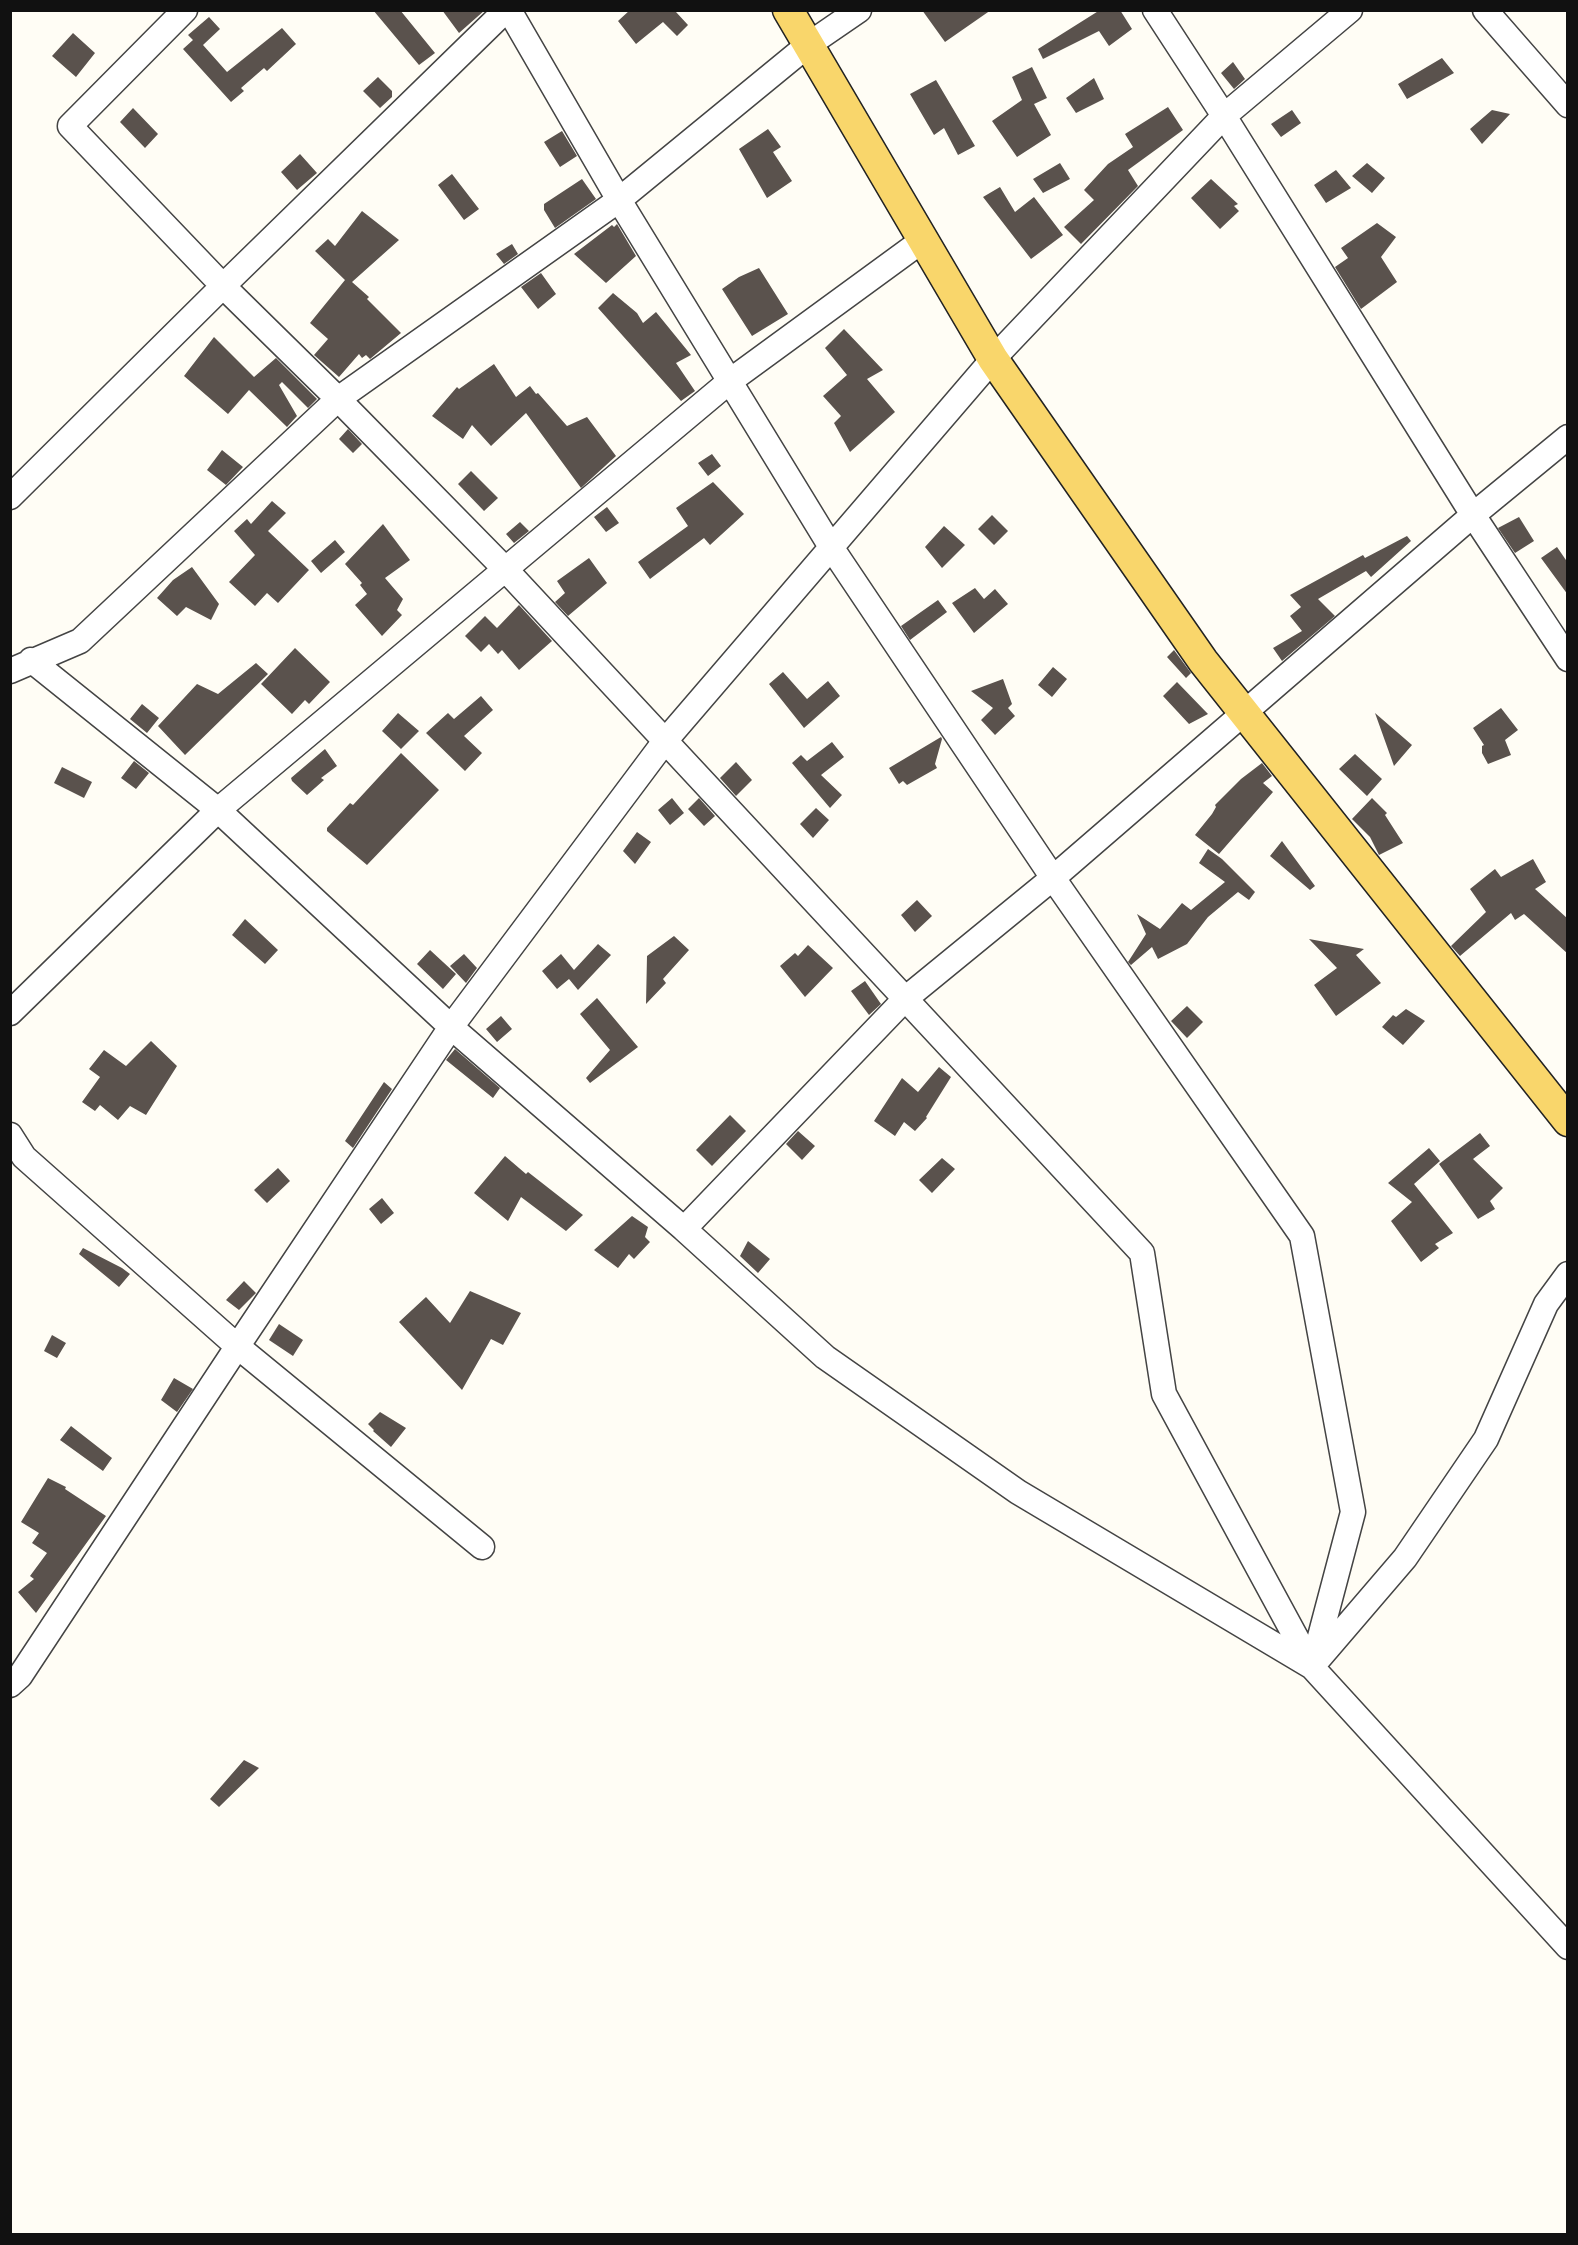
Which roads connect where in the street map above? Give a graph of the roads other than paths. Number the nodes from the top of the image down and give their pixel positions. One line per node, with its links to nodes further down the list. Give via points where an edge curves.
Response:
1 (185, 10): 13 (street, via 70,126)
2 (508, 10): 11 (street); 13 (street)
3 (789, 10): 8 (main road)
4 (859, 10): 8 (street)
5 (1155, 10): 10 (street)
6 (1350, 10): 10 (street)
7 (1485, 10): 9 (street)
8 (808, 45): 11 (street); 12 (main road)
9 (1568, 105)
10 (1224, 116): 14 (street); 19 (street)
11 (619, 200): 15 (street); 16 (street)
12 (923, 240): 14 (main road); 15 (street)
13 (223, 286): 16 (street); 18 (street)
14 (993, 359): 20 (street); 24 (main road, via 1203,661)
15 (730, 381): 20 (street); 21 (street)
16 (338, 399): 21 (street); 23 (street, via 80,641)
17 (1568, 437): 19 (street)
18 (10, 497)
19 (1473, 515): 22 (street); 24 (street)
20 (831, 547): 25 (street); 27 (street)
21 (506, 570): 25 (street); 26 (street)
22 (1568, 659)
23 (21, 666): 26 (street)
24 (1244, 713): 27 (street); 31 (main road)
25 (665, 741): 28 (street); 30 (street)
26 (218, 810): 29 (street); 30 (street)
27 (1053, 878): 28 (street); 37 (street, via 1302,1236 1353,1512)
28 (905, 999): 33 (street); 37 (street, via 1142,1253 1164,1394)
29 (10, 1013)
30 (451, 1027): 33 (street); 35 (street)
31 (1568, 1120)
32 (10, 1135): 35 (street, via 24,1157)
33 (684, 1229): 37 (street, via 825,1357 1018,1492)
34 (1568, 1274): 37 (street, via 1546,1304 1486,1439 1406,1558)
35 (237, 1346): 36 (street); 38 (street, via 20,1676)
36 (482, 1547)
37 (1312, 1667): 39 (street)
38 (10, 1685)
39 (1568, 1947)

